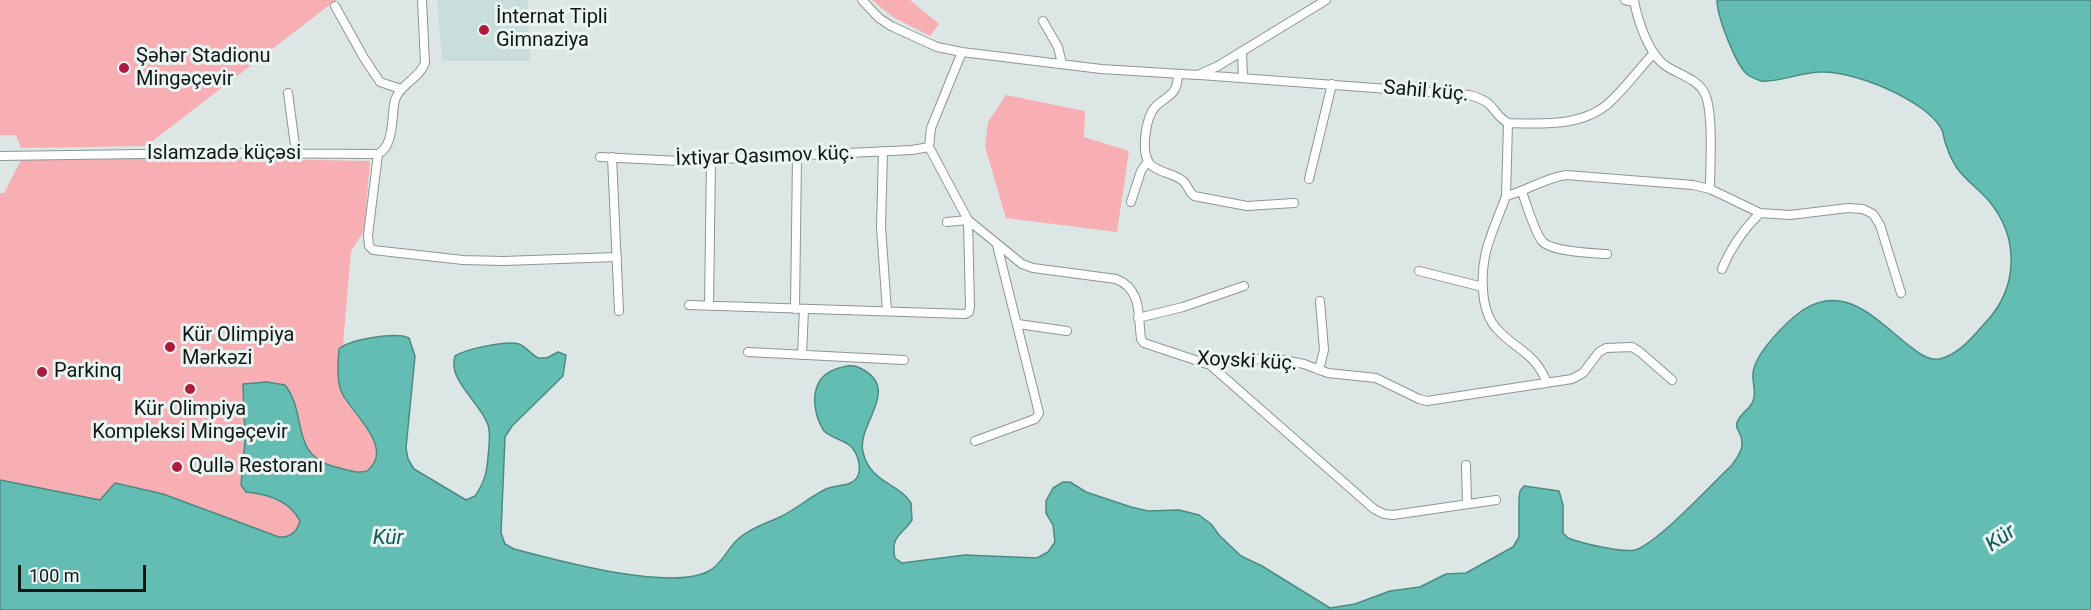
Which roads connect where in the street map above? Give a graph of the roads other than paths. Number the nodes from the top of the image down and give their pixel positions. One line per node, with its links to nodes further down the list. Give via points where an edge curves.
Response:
1 (422, 0): 16 (street, via 425,63)
2 (862, 0): 8 (street, Sahil küç., via 891,26)
3 (1625, 0): 5 (street)
4 (1323, 1): 9 (street, Sahil küç.)
5 (1634, 1): 10 (street)
6 (335, 6): 16 (street, via 380,82)
7 (1043, 21): 11 (street, via 1058,47)
8 (962, 52): 11 (street, Sahil küç.); 19 (street, via 931,128)
9 (1242, 52): 13 (street, Sahil küç.); 14 (street)
10 (1654, 53): 18 (street, via 1609,103 1589,114 1564,122); 30 (street, via 1664,65 1704,90 1709,105)
11 (1062, 64): 12 (street, Sahil küç.)
12 (1179, 74): 13 (street, Sahil küç.); 28 (street, via 1174,93 1155,107 1147,123)
13 (1198, 75): 14 (street, Sahil küç.)
14 (1244, 78): 15 (street, Sahil küç.)
15 (1332, 84): 18 (street, Sahil küç., via 1469,95 1490,103); 29 (street)
16 (401, 89): 22 (street, via 395,100 387,144)
17 (288, 93): 21 (street)
18 (1508, 123): 32 (street)
19 (929, 147): 20 (street, İxtiyar Qasımov küç.); 36 (street, Xoyski küç.)
20 (883, 151): 24 (street, İxtiyar Qasımov küç.); 51 (street, via 881,227)
21 (296, 153): 22 (street, Islamzadə küçəsi); 23 (street, Islamzadə küçəsi)
22 (378, 154): 40 (street, via 368,235 373,250 463,260)
23 (0, 156)
24 (798, 156): 27 (street, İxtiyar Qasımov küç.); 49 (street)
25 (600, 157): 26 (street, İxtiyar Qasımov küç.)
26 (612, 158): 27 (street, İxtiyar Qasımov küç.); 40 (street)
27 (711, 160): 48 (street)
28 (1148, 161): 33 (street); 34 (street, via 1186,183 1194,196 1247,206)
29 (1309, 179)
30 (1710, 189): 31 (street, via 1566,175); 35 (street)
31 (1522, 192): 32 (street); 39 (street, via 1542,241 1563,249)
32 (1506, 196): 44 (street, via 1487,244 1482,264)
33 (1131, 202)
34 (1293, 204)
35 (1760, 213): 41 (street, via 1730,249); 45 (street, via 1790,216 1848,208 1873,214)
36 (968, 220): 37 (street); 38 (street, Xoyski küç.); 51 (street, via 969,312)
37 (947, 222)
38 (997, 245): 53 (street, Xoyski küç., via 1033,268 1128,284 1135,294); 54 (street)
39 (1607, 254)
40 (617, 257): 52 (street)
41 (1722, 270)
42 (1419, 271): 44 (street)
43 (1245, 286): 53 (street)
44 (1483, 287): 62 (street, via 1489,319 1534,359)
45 (1901, 293)
46 (1320, 301): 60 (street, via 1324,350)
47 (689, 305): 48 (street)
48 (709, 306): 49 (street)
49 (795, 309): 50 (street)
50 (804, 309): 51 (street); 57 (street)
51 (886, 311)
52 (619, 312)
53 (1138, 318): 59 (street, Xoyski küç., via 1144,343)
54 (1018, 324): 55 (street); 63 (street, via 1039,413 1035,419)
55 (1067, 331)
56 (748, 352): 57 (street)
57 (802, 355): 58 (street)
58 (904, 360)
59 (1209, 364): 60 (street, Xoyski küç., via 1267,359); 66 (street, via 1374,509 1393,515)
60 (1319, 370): 62 (street, Xoyski küç., via 1376,378 1427,400)
61 (1672, 380): 62 (street, Xoyski küç., via 1632,347 1614,347 1599,352 1578,376)
62 (1547, 383)
63 (975, 441)
64 (1466, 465): 66 (street)
65 (1496, 501): 66 (street)
66 (1467, 504)

